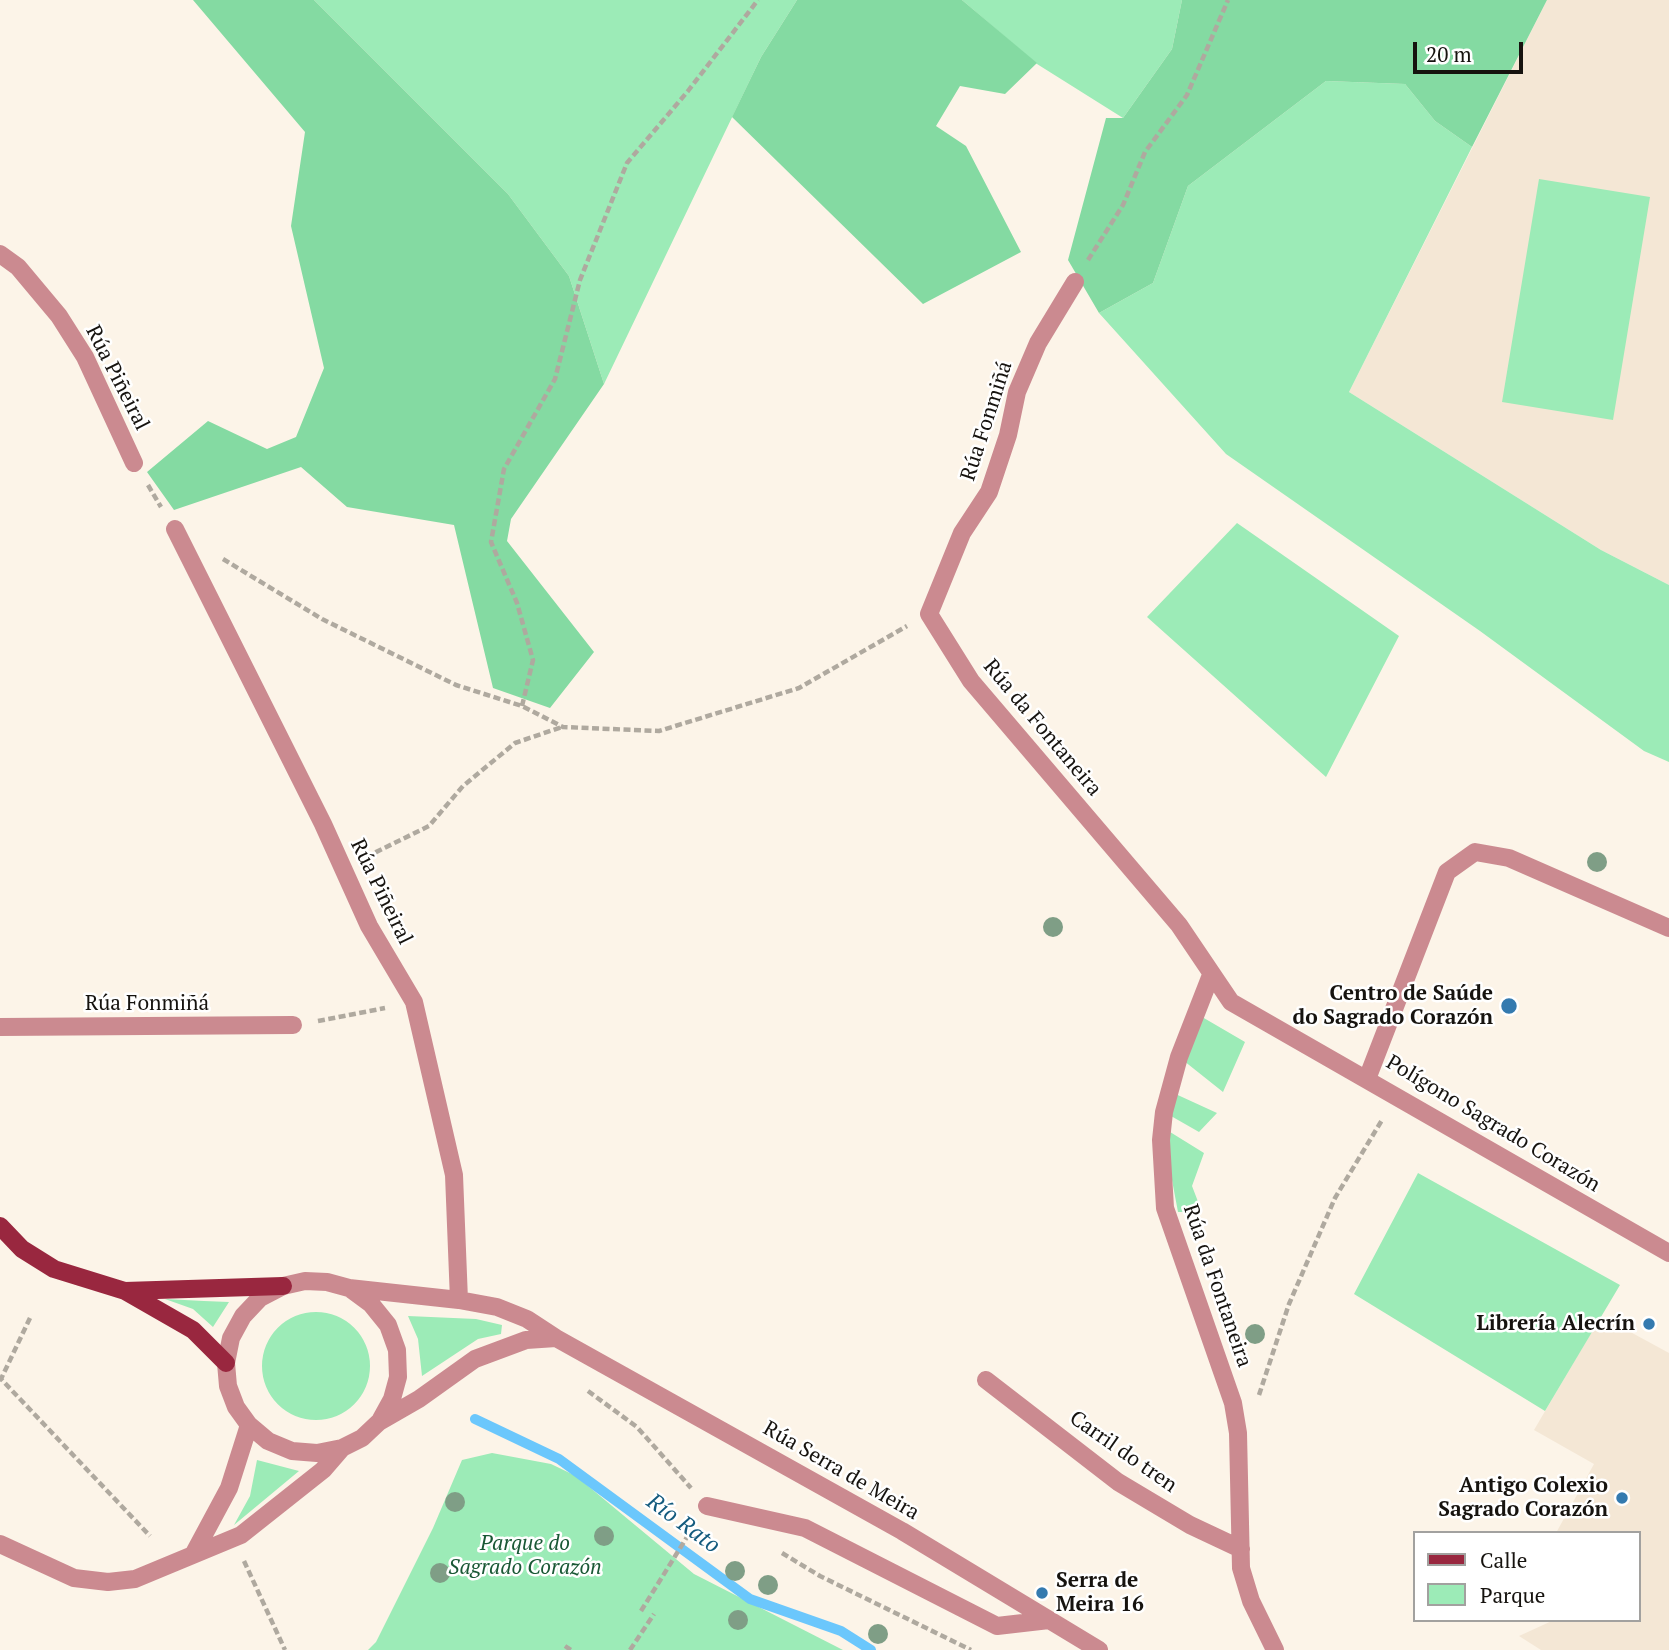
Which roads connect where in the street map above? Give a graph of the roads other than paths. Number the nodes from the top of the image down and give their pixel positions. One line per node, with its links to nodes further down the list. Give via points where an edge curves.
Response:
1 (0, 254): 3 (street, Rúa Piñeiral, via 18,267 59,316 85,357)
2 (1075, 282): 5 (street, Rúa Fonmiñá, via 1038,343 1017,392 989,492 962,533)
3 (134, 463)
4 (175, 529): 16 (street, Rúa Piñeiral, via 369,926 414,1002 454,1175)
5 (929, 614): 7 (street, Rúa da Fontaneira, via 971,681 1179,925)
6 (1669, 928): 10 (street, Polígono Sagrado Corazón, via 1509,858 1475,852 1447,872)
7 (1211, 975): 10 (street, via 1231,1002); 25 (street, Rúa da Fontaneira, via 1179,1057 1161,1140 1165,1208 1233,1403)
8 (293, 1026): 9 (street, Rúa Fonmiñá)
9 (0, 1027)
10 (1367, 1079): 12 (street, Polígono Sagrado Corazón)
11 (0, 1226): 15 (main road, Rúa Serra de Meira, via 22,1249 54,1269)
12 (1669, 1253)
13 (283, 1286): 14 (street, Rúa Serra de Meira, via 305,1281); 15 (main road, Rúa Serra de Meira); 18 (street, Rúa Serra de Meira, via 260,1298 243,1316 231,1338)
14 (349, 1288): 16 (street, Rúa Serra de Meira); 20 (street, Rúa Serra de Meira, via 371,1304 388,1325 397,1350 393,1399)
15 (125, 1291): 18 (main road, Rúa Serra de Meira, via 193,1330)
16 (459, 1300): 17 (street, Rúa Serra de Meira, via 497,1307)
17 (556, 1338): 20 (street, Rúa Serra de Meira, via 526,1340 475,1359); 27 (street, Rúa Serra de Meira, via 902,1531)
18 (226, 1363): 21 (street, Rúa Serra de Meira, via 228,1386)
19 (986, 1380): 25 (street, Carril do tren, via 1118,1482)
20 (379, 1422): 22 (street, Rúa Serra de Meira)
21 (249, 1425): 22 (street, Rúa Serra de Meira, via 268,1441 292,1451); 26 (street, via 229,1488)
22 (342, 1448): 26 (street, Rúa Serra de Meira, via 323,1470 241,1535)
23 (707, 1506): 27 (street, via 805,1528 997,1626)
24 (0, 1544): 26 (street, Rúa Serra de Meira, via 74,1578 108,1582 135,1579)
25 (1241, 1549): 29 (street, Rúa da Fontaneira, via 1241,1569 1251,1601)
26 (193, 1555)
27 (1049, 1620): 28 (street, Rúa Serra de Meira)
28 (1099, 1650)
29 (1275, 1650)

